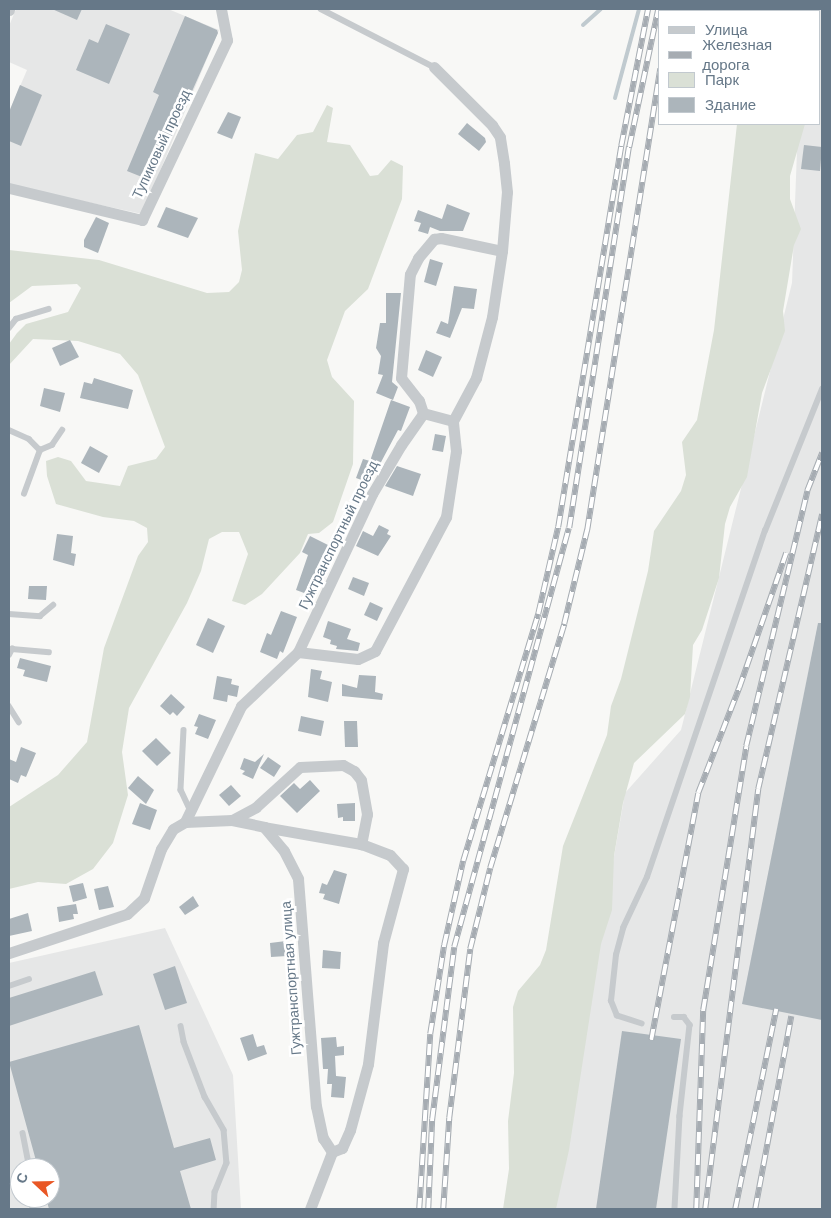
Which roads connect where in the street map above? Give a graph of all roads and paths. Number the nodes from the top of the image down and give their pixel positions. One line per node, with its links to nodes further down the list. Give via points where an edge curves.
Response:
1 (222, 9): 4 (street, Тупиковый проезд, via 227,40 142,220)
2 (321, 9): 3 (lane)
3 (434, 67): 5 (street, via 500,137 506,192)
4 (9, 188)
5 (502, 251): 9 (street, via 434,239 410,274 401,378 419,401); 10 (street, via 492,317 476,378)
6 (48, 309): 7 (lane, via 16,319)
7 (9, 328)
8 (822, 389): 32 (lane, via 762,540 647,877 623,928 616,954 612,1001 617,1016)
9 (423, 413): 10 (street); 18 (street, Гужтранспортный проезд, via 372,494)
10 (453, 421): 18 (street, via 456,451 446,517 375,652 358,659)
11 (9, 430): 13 (lane, via 29,439)
12 (62, 430): 13 (lane, via 52,445)
13 (40, 450): 14 (lane)
14 (24, 494)
15 (53, 605): 16 (lane, via 40,616)
16 (9, 614)
17 (49, 652): 19 (lane, via 12,649)
18 (298, 652): 23 (street, Гужтранспортный проезд, via 241,706)
19 (9, 655)
20 (9, 706): 21 (lane)
21 (19, 722)
22 (184, 730): 23 (lane, via 181,790)
23 (191, 811): 25 (street, Гужтранспортный проезд)
24 (232, 820): 25 (street); 26 (street); 27 (street, via 256,807 300,767 343,765 354,771 364,791 367,814)
25 (185, 822): 28 (street, Гужтранспортный проезд, via 173,829 161,849 144,898 127,914)
26 (264, 828): 27 (street); 35 (street, Гужтранспортная улица, via 284,851 298,878 316,1106 323,1138)
27 (361, 844): 35 (street, via 390,855 403,869 384,943 368,1064 350,1130 342,1148)
28 (9, 953)
29 (28, 979): 30 (lane)
30 (9, 986)
31 (674, 1017): 39 (lane, via 684,1018 690,1025 680,1116)
32 (642, 1024)
33 (181, 1026): 37 (lane, via 205,1097 224,1130 227,1163 215,1192)
34 (24, 1133): 36 (lane)
35 (332, 1152): 38 (street)
36 (28, 1158)
37 (214, 1209)
38 (310, 1209)
39 (675, 1209)

